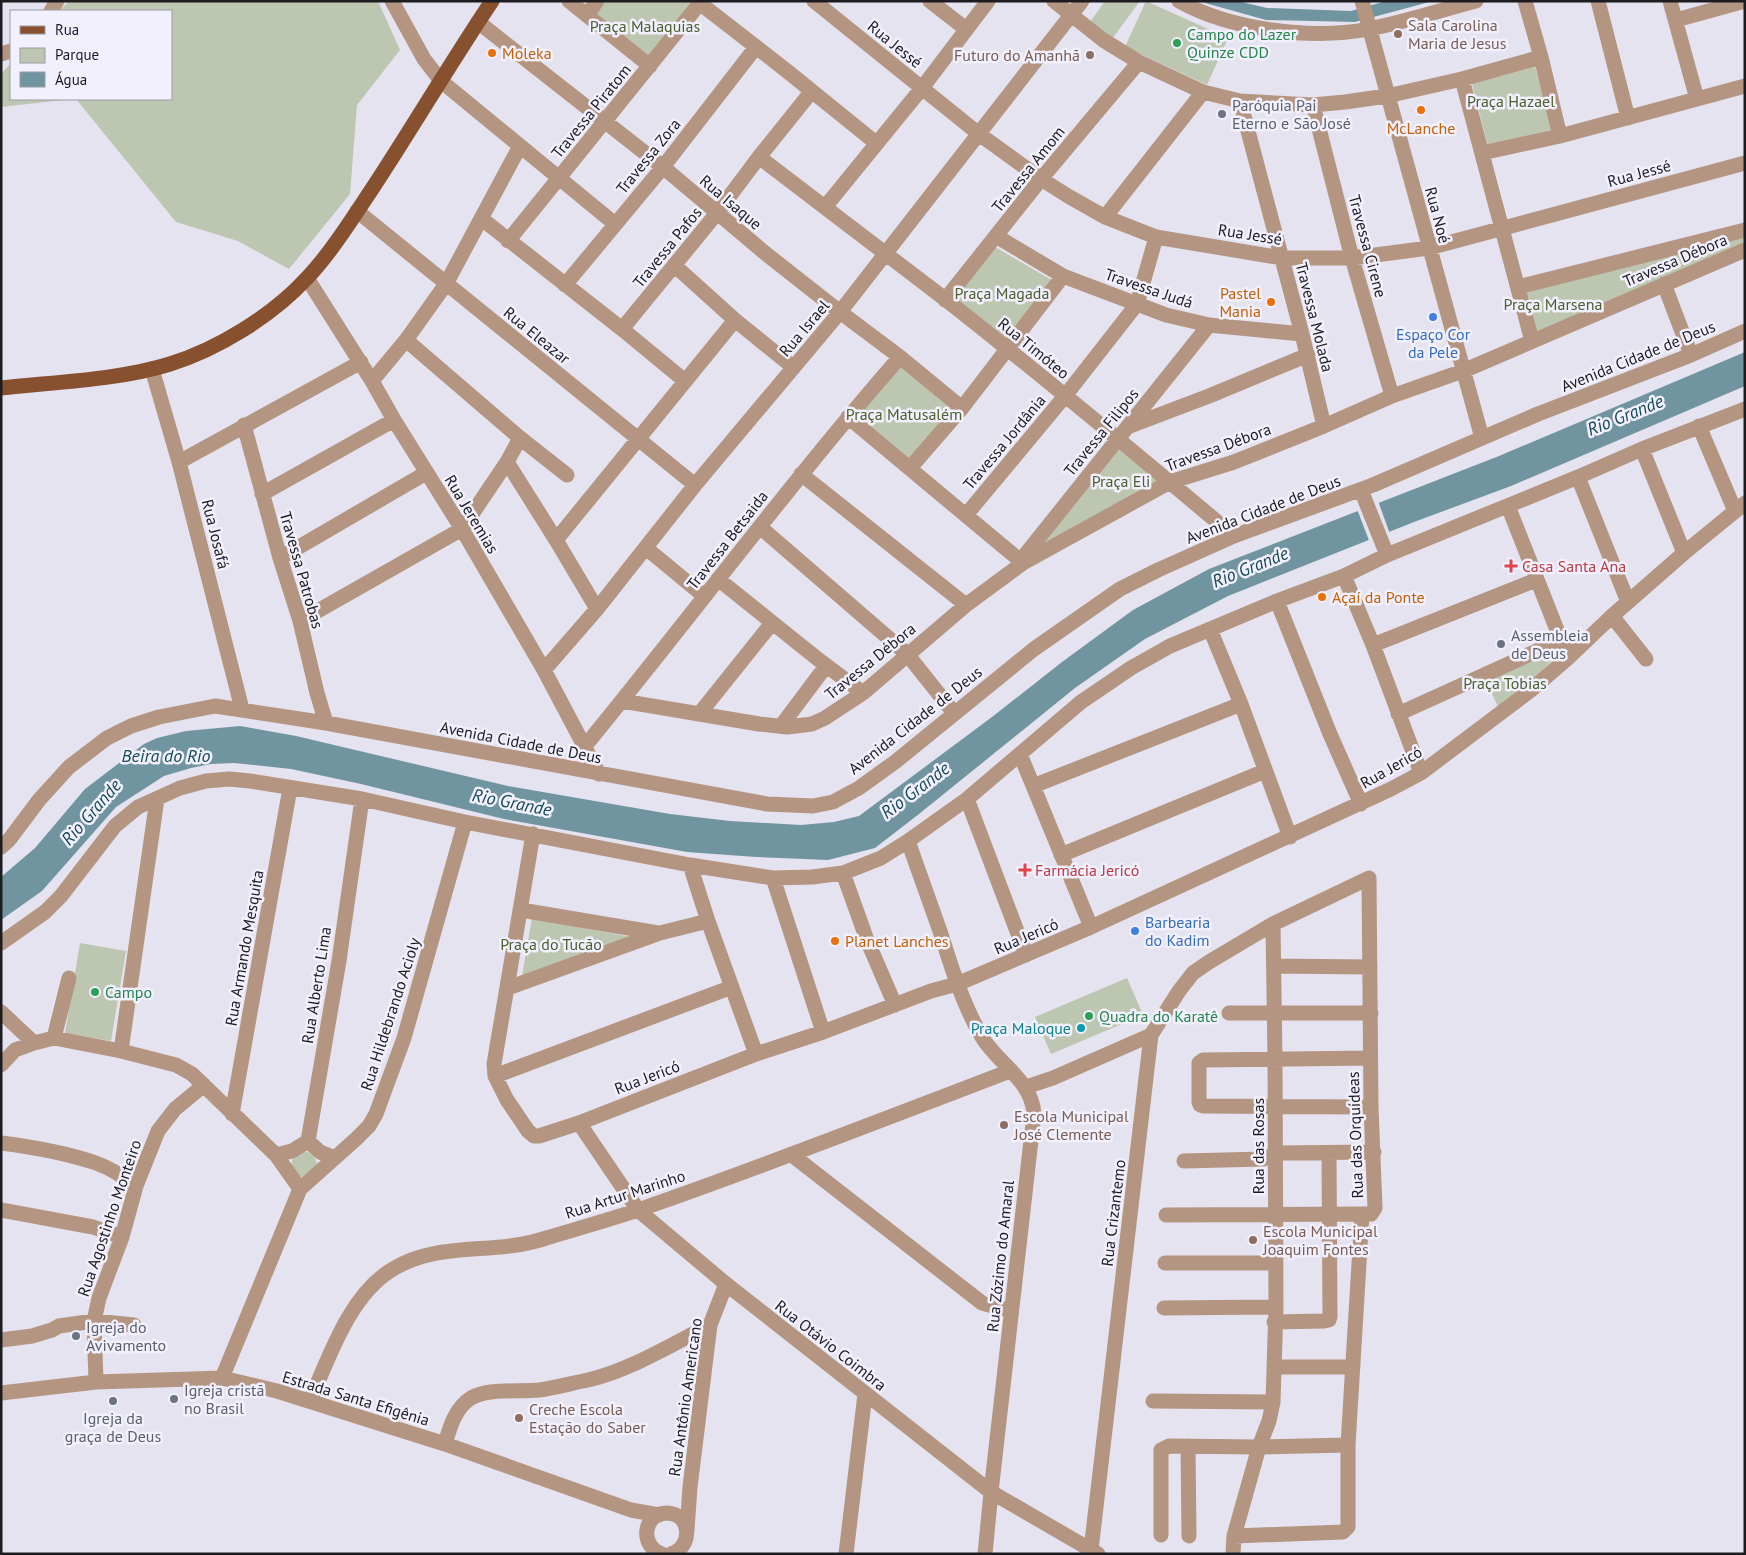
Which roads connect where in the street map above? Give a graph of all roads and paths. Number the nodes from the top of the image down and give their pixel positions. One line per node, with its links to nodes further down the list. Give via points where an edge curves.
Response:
1 (392, 1): 29 (street, via 424,59)
2 (492, 1): 21 (main road)
3 (569, 1): 18 (street)
4 (597, 1): 18 (street)
5 (814, 1): 31 (street, Rua Jessé)
6 (930, 1): 23 (street)
7 (988, 1): 23 (street)
8 (1054, 1): 19 (street)
9 (1082, 1): 19 (street, Rua Israel)
10 (1179, 1): 22 (street, via 1196,11 1239,24 1295,33 1347,32)
11 (1362, 1): 22 (street, Rua Noé)
12 (1476, 1): 22 (street)
13 (1525, 1): 25 (street)
14 (1598, 1): 38 (street)
15 (1670, 1): 20 (street)
16 (1745, 1): 20 (street)
17 (699, 2): 24 (street); 27 (street, Travessa Piratom)
18 (587, 15): 27 (street)
19 (1070, 15): 26 (street); 40 (street, Rua Israel)
20 (1676, 20): 35 (street)
21 (478, 22): 29 (main road); 39 (street, Rua Isaque)
22 (1368, 27): 34 (street, Rua Noé)
23 (966, 30): 31 (street)
24 (756, 46): 32 (street); 47 (street, Travessa Zora)
25 (1541, 57): 28 (street); 41 (street)
26 (1139, 62): 33 (street); 49 (street, Travessa Amom)
27 (650, 66): 39 (street, Travessa Piratom)
28 (1462, 79): 34 (street); 44 (street)
29 (441, 81): 43 (street); 51 (main road)
30 (1745, 86): 35 (street)
31 (922, 88): 40 (street, Rua Jessé); 42 (street)
32 (812, 91): 42 (street); 45 (street, Travessa Pafos)
33 (1203, 92): 36 (street); 53 (street)
34 (1387, 96): 37 (street); 61 (street, Rua Noé)
35 (1697, 99): 38 (street)
36 (1240, 101): 37 (street); 64 (street, Travessa Molada)
37 (1312, 105): 65 (street, Travessa Cirene)
38 (1628, 118): 41 (street)
39 (605, 122): 47 (street, Rua Isaque); 48 (street, Travessa Piratom)
40 (979, 134): 49 (street, Rua Jessé); 63 (street, Rua Israel)
41 (1560, 136): 44 (street)
42 (876, 142): 50 (street)
43 (520, 146): 48 (street); 54 (street)
44 (1482, 154): 56 (street)
45 (759, 157): 50 (street, Rua Timóteo); 52 (street, Travessa Pafos)
46 (1745, 163): 56 (street, Rua Jessé)
47 (663, 167): 52 (street, Rua Isaque); 55 (street, Travessa Zora)
48 (559, 178): 55 (street); 60 (street, Travessa Piratom)
49 (1041, 180): 53 (street, Rua Jessé); 58 (street, Travessa Amom)
50 (825, 207): 63 (street, Rua Timóteo)
51 (357, 211): 68 (main road); 69 (street, Rua Eleazar)
52 (717, 213): 66 (street, Travessa Pafos); 75 (street, Rua Isaque)
53 (1105, 217): 59 (street, Rua Jessé)
54 (482, 219): 60 (street); 69 (street)
55 (615, 224): 71 (street, Travessa Zora)
56 (1502, 228): 61 (street, Rua Jessé); 72 (street)
57 (1745, 230): 72 (street)
58 (996, 236): 67 (street, Travessa Judá); 73 (street, Travessa Amom)
59 (1156, 237): 64 (street, Rua Jessé); 74 (street, Travessa Jordânia)
60 (508, 241): 71 (street)
61 (1429, 248): 65 (street, Rua Jessé); 90 (street, Rua Noé)
62 (1745, 250): 70 (street, Travessa Débora)
63 (885, 254): 73 (street, Rua Timóteo); 75 (street, Rua Israel)
64 (1282, 258): 65 (street, Rua Jessé); 80 (street, Travessa Molada)
65 (1352, 258): 95 (street, Travessa Cirene)
66 (674, 265): 76 (street); 78 (street, Travessa Pafos)
67 (1063, 276): 74 (street, Travessa Judá); 83 (street)
68 (307, 278): 87 (street, Rua Jeremias); 89 (main road, via 282,301 226,339 203,352)
69 (446, 284): 81 (street); 107 (street, Rua Eleazar)
70 (1664, 284): 82 (street, Travessa Débora); 85 (street)
71 (565, 285): 78 (street)
72 (1518, 287): 82 (street)
73 (945, 300): 83 (street, Rua Timóteo)
74 (1137, 304): 77 (street, Travessa Judá); 94 (street, Travessa Jordânia)
75 (840, 312): 86 (street, Rua Isaque); 88 (street, Rua Israel)
76 (735, 320): 88 (street); 92 (street)
77 (1209, 325): 80 (street, Travessa Judá); 101 (street, Travessa Filipos)
78 (622, 329): 92 (street)
79 (1745, 331): 85 (street, Avenida Cidade de Deus)
80 (1302, 334): 84 (street, Travessa Molada)
81 (406, 340): 91 (street); 104 (street)
82 (1532, 341): 90 (street, Travessa Débora)
83 (1008, 350): 94 (street, Rua Timóteo); 96 (street)
84 (1308, 355): 101 (street); 102 (street, Travessa Molada)
85 (1691, 355): 106 (street, Avenida Cidade de Deus)
86 (900, 357): 96 (street, Rua Isaque); 98 (street, Travessa Betsaida)
87 (361, 362): 91 (street, Rua Jeremias); 100 (street)
88 (793, 368): 117 (street, Rua Israel)
89 (152, 369): 93 (main road); 109 (street, Rua Josafá)
90 (1463, 371): 95 (street, Travessa Débora); 106 (street, Rua Noé)
91 (372, 381): 99 (street, Rua Jeremias)
92 (685, 381): 107 (street)
93 (1, 388)
94 (1065, 396): 105 (street, Rua Timóteo); 122 (street, Travessa Jordânia)
95 (1392, 396): 102 (street, Travessa Débora)
96 (962, 408): 111 (street)
97 (1745, 409): 103 (street)
98 (848, 417): 111 (street); 113 (street, Travessa Betsaida)
99 (394, 420): 112 (street, Rua Jeremias); 119 (street)
100 (244, 425): 109 (street); 119 (street, Travessa Patrobas)
101 (1129, 426): 105 (street, Travessa Filipos)
102 (1324, 426): 116 (street, Travessa Débora, via 1234,462)
103 (1699, 426): 108 (street); 121 (street)
104 (520, 438): 110 (street); 114 (street)
105 (1117, 438): 116 (street, Rua Timóteo); 131 (street, Travessa Filipos)
106 (1482, 438): 118 (street, Avenida Cidade de Deus)
107 (638, 439): 117 (street, Rua Eleazar); 126 (street)
108 (1642, 448): 115 (street); 128 (street)
109 (179, 462): 154 (street, Rua Josafá)
110 (507, 462): 124 (street); 126 (street)
111 (910, 468): 122 (street)
112 (426, 472): 124 (street, Rua Jeremias); 130 (street)
113 (801, 474): 123 (street, Travessa Betsaida); 138 (street)
114 (567, 475)
115 (1578, 477): 120 (street); 137 (street)
116 (1170, 482): 125 (street, Rua Timóteo); 131 (street, Travessa Débora)
117 (695, 485): 127 (street, Rua Israel)
118 (1361, 490): 125 (street, Avenida Cidade de Deus); 129 (street)
119 (262, 494): 130 (street, Travessa Patrobas)
120 (1508, 506): 129 (street); 134 (street)
121 (1740, 507): 128 (street, Rua Jericó)
122 (966, 515): 131 (street)
123 (760, 527): 133 (street, Travessa Betsaida); 146 (street)
124 (462, 529): 141 (street); 150 (street, Rua Jeremias)
125 (1234, 536): 156 (street, Avenida Cidade de Deus, via 1120,589 1034,648)
126 (556, 540): 139 (street)
127 (646, 548): 135 (street); 139 (street, Rua Israel)
128 (1684, 553): 137 (street, Rua Jericó)
129 (1387, 555): 132 (street)
130 (280, 558): 141 (street, Travessa Patrobas)
131 (1022, 561): 138 (street, Travessa Débora)
132 (1344, 576): 136 (street); 145 (street)
133 (718, 579): 135 (street, Travessa Betsaida); 142 (street)
134 (1536, 580): 144 (street); 145 (street)
135 (704, 596): 152 (street, Travessa Betsaida)
136 (1277, 601): 143 (street); 170 (street)
137 (1628, 602): 140 (street, Rua Jericó)
138 (966, 605): 146 (street, Travessa Débora)
139 (597, 609): 150 (street, Rua Israel)
140 (1612, 616): 147 (street, Rua Jericó); 148 (street)
141 (300, 620): 158 (street, Travessa Patrobas)
142 (772, 623): 149 (street); 155 (street)
143 (1210, 629): 153 (street); 161 (street, via 1131,668 1080,702)
144 (1561, 640): 147 (street); 157 (street)
145 (1373, 645): 157 (street)
146 (908, 654): 151 (street, Travessa Débora); 156 (street)
147 (1569, 657): 163 (street, Rua Jericó, via 1531,690)
148 (1646, 659)
149 (826, 666): 151 (street); 159 (street)
150 (544, 670): 160 (street, Rua Jeremias)
151 (863, 693): 159 (street, Travessa Débora, via 812,724)
152 (622, 701): 155 (street, Travessa Débora); 160 (street, Travessa Betsaida)
153 (1241, 704): 162 (street); 165 (street)
154 (242, 709): 158 (street, Avenida Cidade de Deus); 175 (street, Avenida Cidade de Deus, via 215,706 196,709 131,726 107,738 69,767)
155 (700, 713): 159 (street, Travessa Débora)
156 (954, 713): 164 (street, Avenida Cidade de Deus, via 859,788 833,802 813,806 767,804)
157 (1398, 714): 163 (street)
158 (326, 723): 164 (street, Avenida Cidade de Deus)
159 (780, 726)
160 (585, 746): 164 (street, Rua Jeremias)
161 (1020, 754): 165 (street); 169 (street)
162 (1265, 771): 173 (street); 176 (street)
163 (1421, 773): 170 (street, Rua Jericó)
164 (599, 774)
165 (1033, 786): 176 (street)
166 (290, 788): 167 (street, via 229,779 180,788); 168 (street); 214 (street, Rua Armando Mesquita)
167 (157, 799): 186 (street, via 138,807 115,826 61,896 45,912); 203 (street)
168 (362, 799): 171 (street); 216 (street, Rua Alberto Lima, via 339,961)
169 (966, 799): 174 (street); 187 (street)
170 (1361, 804): 173 (street, Rua Jericó)
171 (465, 822): 172 (street); 223 (street, Rua Hildebrando Acioly, via 404,1038 382,1099 369,1126)
172 (534, 834): 177 (street); 181 (street, Rua Jericó)
173 (1290, 837): 184 (street, Rua Jericó)
174 (908, 841): 178 (street, via 881,858); 191 (street, Rua Zózimo do Amaral)
175 (1, 847)
176 (1061, 855): 184 (street)
177 (690, 865): 179 (street); 182 (street)
178 (843, 873): 179 (street, via 812,878); 194 (street)
179 (772, 878): 199 (street)
180 (1369, 878): 183 (street, Rua Crizantemo); 189 (street, Rua das Orquídeas)
181 (520, 910): 185 (street); 193 (street, Rua Jericó)
182 (708, 921): 185 (street); 192 (street)
183 (1273, 924): 188 (street, Rua das Rosas); 200 (street, Rua Crizantemo, via 1193,973)
184 (1091, 927): 187 (street, Rua Jericó)
185 (660, 933): 193 (street)
186 (1, 943)
187 (1026, 955): 191 (street, Rua Jericó)
188 (1274, 966): 189 (street); 197 (street, Rua das Rosas)
189 (1370, 967): 198 (street, Rua das Orquídeas)
190 (68, 978): 201 (street)
191 (957, 984): 194 (street, Rua Jericó); 208 (street, Rua Zózimo do Amaral, via 982,1038)
192 (732, 987): 204 (street); 209 (street)
193 (508, 988): 209 (street, Rua Jericó, via 496,1050)
194 (895, 1005): 199 (street, Rua Jericó)
195 (1, 1012): 202 (street)
196 (1229, 1013): 197 (street)
197 (1275, 1013): 198 (street); 206 (street, Rua das Rosas)
198 (1371, 1013): 205 (street, Rua das Orquídeas)
199 (823, 1032): 204 (street, Rua Jericó)
200 (1151, 1035): 211 (street); 267 (street, Rua Crizantemo)
201 (54, 1038): 202 (street); 203 (street)
202 (34, 1043): 207 (street, via 15,1050)
203 (122, 1051): 210 (street, via 176,1065)
204 (756, 1054): 215 (street, Rua Jericó)
205 (1370, 1058): 206 (street); 213 (street, Rua das Orquídeas)
206 (1275, 1060): 212 (street, Rua das Rosas); 212 (street, via 1203,1060 1200,1063 1199,1102 1201,1106)
207 (1, 1065)
208 (1010, 1071): 211 (street, Rua Zózimo do Amaral); 222 (street, Rua Artur Marinho)
209 (495, 1076): 215 (street, Rua Jericó, via 507,1100 534,1136)
210 (204, 1085): 214 (street); 225 (street, Rua Agostinho Monteiro, via 175,1109 158,1131)
211 (1026, 1087): 238 (street, Rua Zózimo do Amaral, via 1034,1114)
212 (1275, 1106): 213 (street); 219 (street, Rua das Rosas)
213 (1371, 1107): 218 (street, Rua das Orquídeas)
214 (232, 1114): 221 (street)
215 (579, 1123): 228 (street, Rua Otávio Coimbra)
216 (308, 1141): 221 (street, via 292,1151); 223 (street, via 320,1152)
217 (1, 1143): 225 (street, via 97,1164)
218 (1374, 1152): 220 (street); 231 (street, Rua das Orquídeas, via 1375,1208 1371,1214)
219 (1275, 1153): 220 (street); 224 (street, via 1264,1159); 229 (street, Rua das Rosas)
220 (1329, 1153): 230 (street)
221 (276, 1155): 226 (street)
222 (792, 1155): 228 (street, Rua Artur Marinho); 238 (street, via 982,1303)
223 (335, 1158): 226 (street, Rua Hildebrando Acioly)
224 (1184, 1161)
225 (136, 1186): 233 (street, Rua Agostinho Monteiro)
226 (300, 1188): 246 (street)
227 (1, 1210): 233 (street, via 93,1227)
228 (638, 1210): 236 (street, Rua Otávio Coimbra); 250 (street, Rua Artur Marinho, via 537,1241 438,1252 392,1269 376,1281 358,1302)
229 (1276, 1213): 230 (street); 232 (street); 235 (street, Rua das Rosas)
230 (1329, 1214): 231 (street); 239 (street, via 1329,1320)
231 (1362, 1214): 245 (street, Rua das Orquídeas)
232 (1166, 1215)
233 (122, 1237): 240 (street, Rua Agostinho Monteiro, via 99,1298)
234 (1165, 1263): 235 (street)
235 (1275, 1263): 239 (street, Rua das Rosas)
236 (726, 1284): 242 (street, Rua Antônio Americano); 249 (street, Rua Otávio Coimbra)
237 (1164, 1308): 239 (street)
238 (1011, 1311): 258 (street, Rua Zózimo do Amaral)
239 (1275, 1315): 244 (street, Rua das Rosas)
240 (94, 1321): 241 (street); 243 (street); 247 (street, Rua Agostinho Monteiro)
241 (134, 1324)
242 (710, 1325): 253 (street, via 612,1373 539,1390 483,1394 472,1398 456,1413); 257 (street, Rua Antônio Americano)
243 (1, 1340)
244 (1275, 1367): 245 (street); 252 (street, Rua das Rosas)
245 (1352, 1367): 254 (street, Rua das Orquídeas)
246 (222, 1378): 247 (street, Estrada Santa Efigênia); 250 (street, Estrada Santa Efigênia)
247 (96, 1382): 248 (street, Estrada Santa Efigênia)
248 (1, 1393)
249 (865, 1394): 258 (street, Rua Otávio Coimbra); 268 (street)
250 (310, 1401): 253 (street, Estrada Santa Efigênia)
251 (1153, 1402): 252 (street)
252 (1273, 1402): 256 (street, Rua das Rosas)
253 (445, 1444): 259 (street, Estrada Santa Efigênia)
254 (1348, 1445): 256 (street); 264 (street, Rua das Orquídeas, via 1346,1531)
255 (1188, 1446): 256 (street); 261 (street, via 1169,1446 1162,1450); 263 (street)
256 (1259, 1447): 264 (street, Rua das Rosas)
257 (690, 1487): 260 (street, Rua Antônio Americano); 265 (street, Rua Antônio Americano)
258 (991, 1492): 267 (street, Rua Otávio Coimbra); 269 (street, Rua Zózimo do Amaral)
259 (631, 1510): 260 (street, Estrada Santa Efigênia); 262 (street)
260 (665, 1514): 262 (street, via 649,1524); 265 (street, via 681,1519)
261 (1161, 1535)
262 (646, 1536): 266 (street, via 652,1548)
263 (1189, 1536)
264 (1234, 1536): 270 (street, Rua das Rosas)
265 (685, 1542): 266 (street, via 681,1548)
266 (662, 1553)
267 (1094, 1553)
268 (846, 1554)
269 (986, 1554)
270 (1233, 1554)

